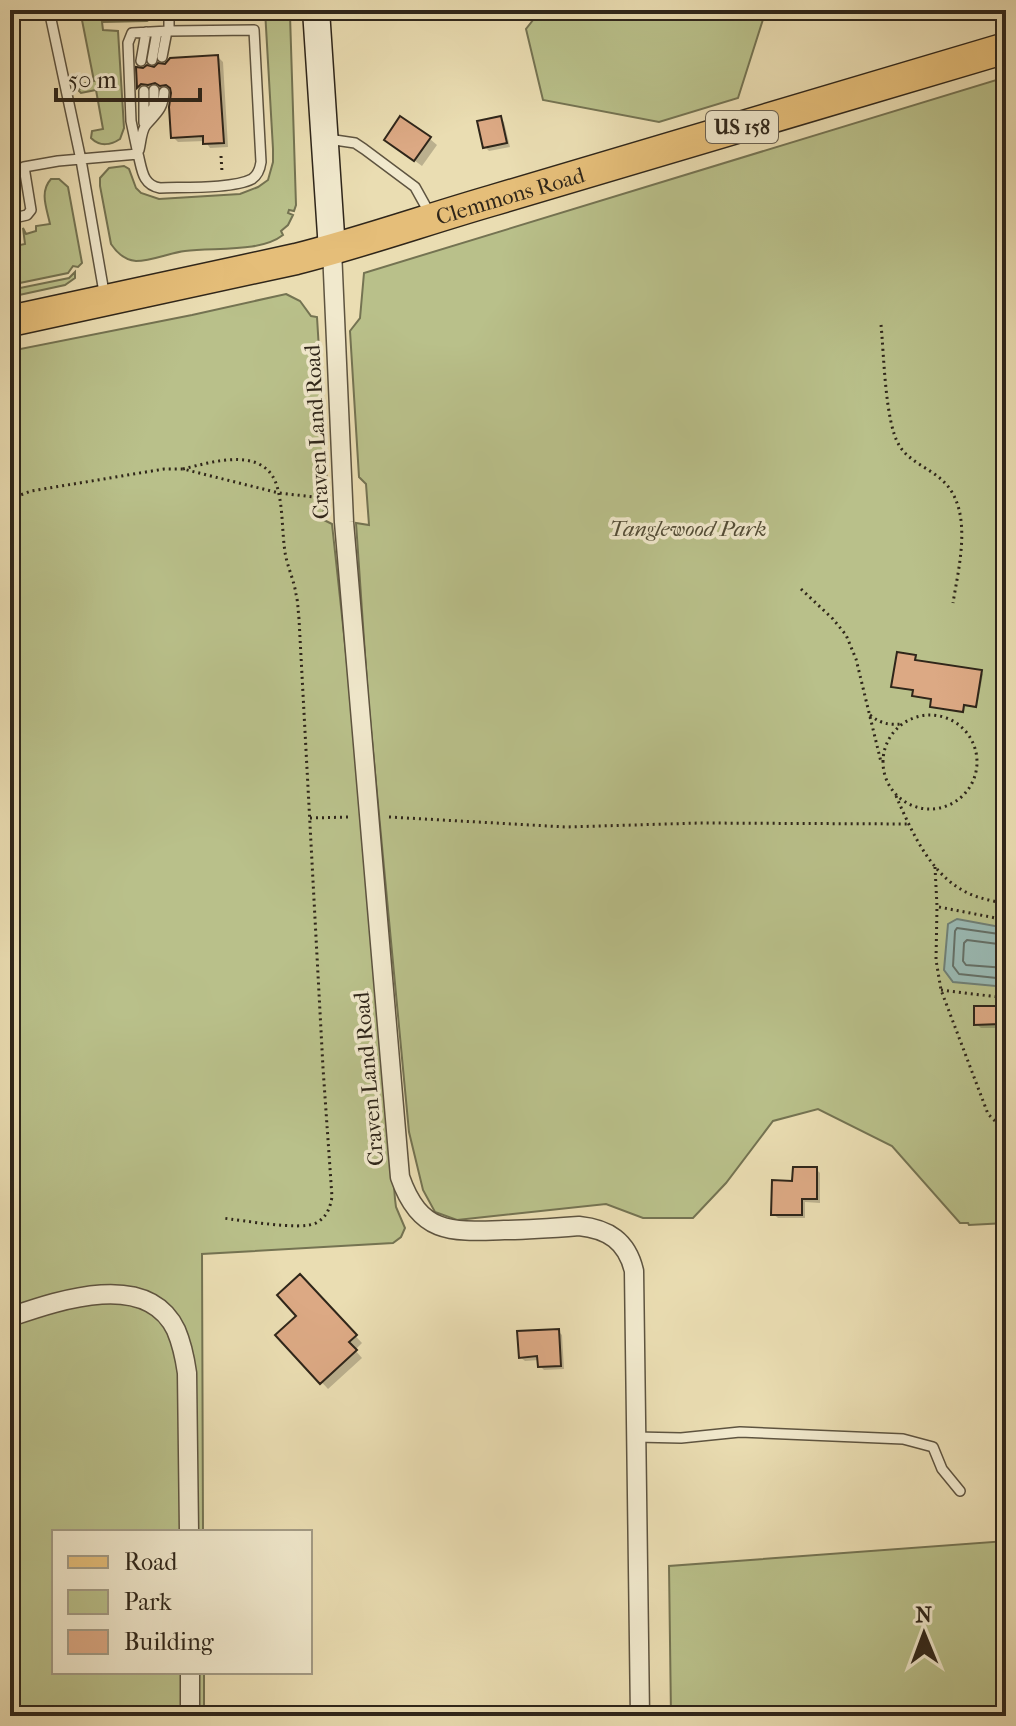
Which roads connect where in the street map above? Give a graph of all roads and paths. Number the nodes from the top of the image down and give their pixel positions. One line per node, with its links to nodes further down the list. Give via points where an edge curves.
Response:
1 (49, 10): 10 (lane)
2 (169, 10): 4 (lane)
3 (316, 10): 8 (main road)
4 (164, 31): 5 (lane); 5 (lane, via 152,59); 9 (lane, via 254,30 260,170 253,178 231,184 160,188 145,180)
5 (146, 32): 9 (lane, via 132,33 128,43 131,121)
6 (1006, 48): 11 (main road, Clemmons Road / US 158)
7 (144, 127): 7 (lane, via 163,104 154,91); 9 (lane)
8 (324, 139): 11 (lane, via 364,149 415,187); 13 (main road)
9 (138, 154): 10 (lane)
10 (81, 160): 12 (lane, via 24,167 31,210); 14 (lane)
11 (432, 218): 13 (main road, Clemmons Road / US 158)
12 (10, 219)
13 (332, 250): 14 (main road, Clemmons Road / US 158); 20 (street, Craven Land Road)
14 (105, 301): 15 (main road, Clemmons Road / US 158)
15 (10, 321)
16 (881, 325): 22 (path, via 892,428 900,447 943,481 961,517)
17 (183, 469): 18 (path); 18 (path, via 251,461 271,472); 19 (path, via 31,491)
18 (279, 493): 20 (path); 28 (path, via 299,619)
19 (10, 499)
20 (343, 499): 27 (street, Craven Land Road)
21 (801, 589): 23 (path, via 846,635)
22 (953, 603)
23 (870, 715): 24 (path, via 888,725); 25 (path)
24 (903, 724): 25 (path, via 888,740); 26 (path, via 923,716 955,722 976,750 976,773 956,801 935,809 913,806)
25 (884, 772): 26 (path)
26 (894, 793): 29 (path)
27 (368, 816): 28 (path); 29 (path, via 566,827); 41 (street, Craven Land Road, via 400,1177 406,1194 429,1220 461,1232 579,1226 611,1235 624,1247 634,1271)
28 (310, 818): 39 (path, via 329,1212 315,1224 293,1226)
29 (909, 824): 30 (path)
30 (935, 867): 32 (path, via 971,895); 33 (path)
31 (10, 877): 35 (path)
32 (1006, 904)
33 (937, 906): 34 (path); 36 (path)
34 (1006, 920)
35 (16, 985)
36 (941, 990): 37 (path); 38 (path, via 988,1114)
37 (1006, 998)
38 (1006, 1132)
39 (222, 1218)
40 (10, 1317): 43 (street, via 100,1294 127,1295 163,1312 175,1328 187,1373)
41 (636, 1437): 42 (lane, via 740,1432 903,1439 933,1447); 46 (street, Craven Land Road)
42 (960, 1491)
43 (189, 1530)
44 (190, 1674): 45 (street)
45 (190, 1716)
46 (640, 1716)

